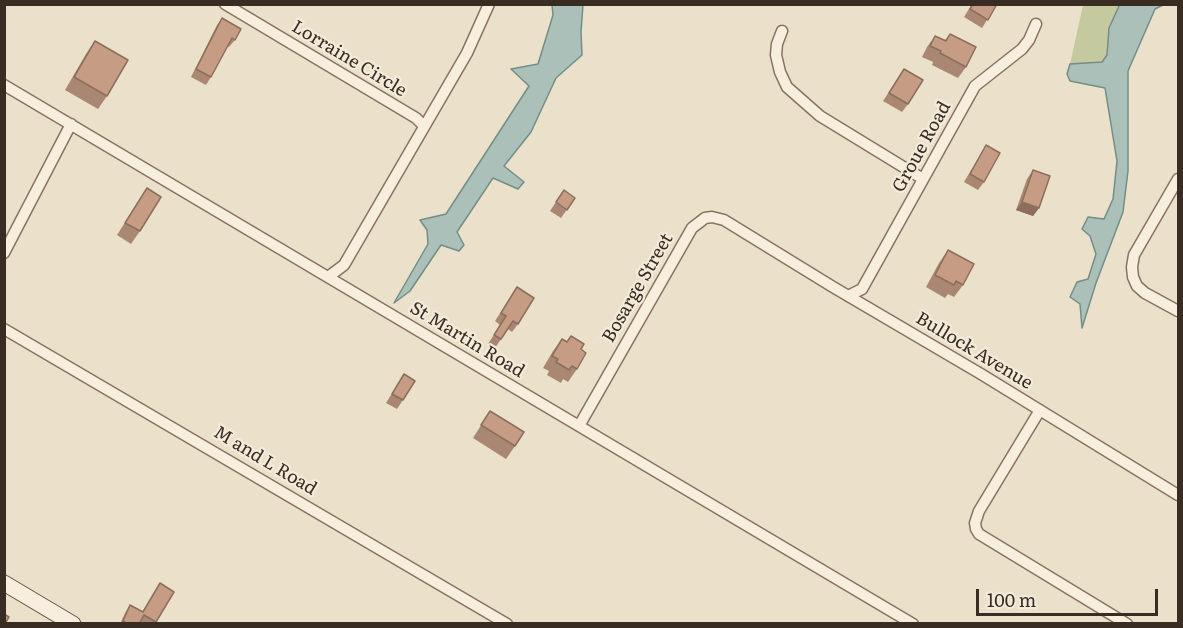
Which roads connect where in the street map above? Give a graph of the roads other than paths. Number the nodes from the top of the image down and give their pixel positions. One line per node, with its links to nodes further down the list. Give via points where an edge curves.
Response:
1 (225, 4): 7 (street, Lorraine Circle)
2 (489, 4): 7 (street, via 467,53)
3 (1036, 24): 8 (street, Groue Road, via 1022,49 975,86)
4 (782, 32): 8 (street, via 776,55 787,87 820,116)
5 (4, 86): 6 (street, St Martin Road)
6 (71, 124): 11 (street); 12 (street, St Martin Road)
7 (424, 126): 12 (street, via 344,265)
8 (923, 179): 13 (street, Groue Road, via 862,289)
9 (1179, 179): 14 (street, via 1134,255 1132,277 1145,293)
10 (752, 237): 13 (street, Bullock Avenue); 17 (street, Bosarge Street, via 712,217 692,228)
11 (4, 253)
12 (328, 277): 17 (street, St Martin Road)
13 (848, 296): 16 (street, Bullock Avenue)
14 (1179, 311)
15 (4, 329): 21 (street, M and L Road)
16 (1040, 410): 18 (street, Bullock Avenue); 23 (street, via 979,512 976,529)
17 (579, 426): 22 (street, St Martin Road)
18 (1179, 495)
19 (4, 583): 20 (street)
20 (73, 624)
21 (507, 624)
22 (913, 624)
23 (1127, 624)

